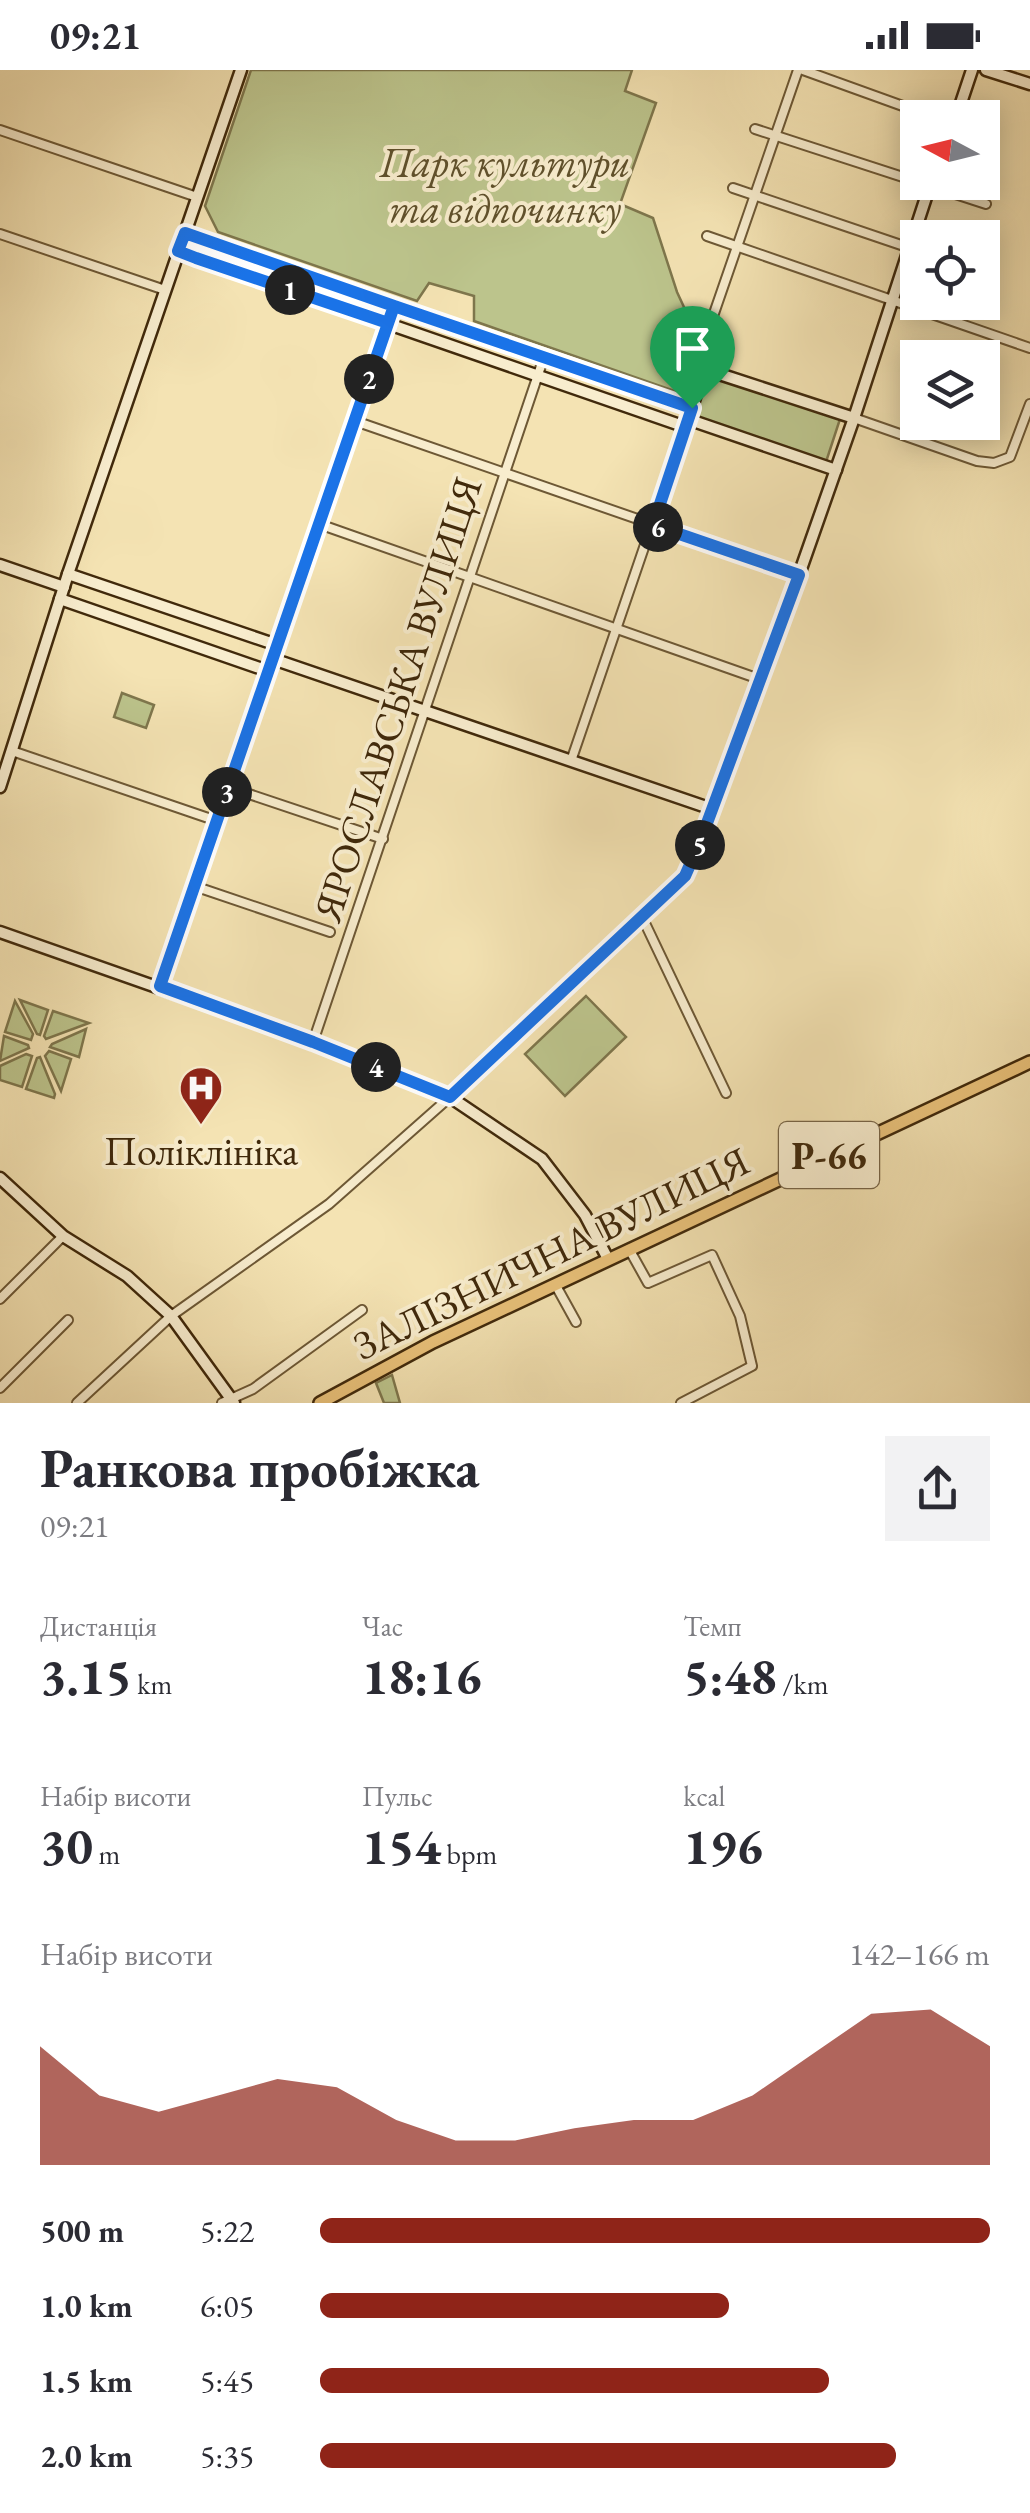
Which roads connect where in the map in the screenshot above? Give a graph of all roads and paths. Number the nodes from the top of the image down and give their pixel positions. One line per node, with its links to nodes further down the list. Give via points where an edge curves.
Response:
1 (240, 70): 14 (street)
2 (801, 70): 7 (street); 10 (street)
3 (972, 70): 6 (street)
4 (986, 70): 5 (street)
5 (1030, 84)
6 (962, 100)
7 (900, 105)
8 (756, 129): 10 (street)
9 (0, 130): 14 (street)
10 (775, 136): 11 (street); 13 (street)
11 (900, 176)
12 (733, 188): 13 (street)
13 (755, 196): 20 (street); 21 (street)
14 (197, 197): 17 (street)
15 (974, 200): 16 (street)
16 (986, 204)
17 (185, 233): 22 (street); 26 (street)
18 (0, 234): 24 (street)
19 (707, 236): 21 (street)
20 (900, 245)
21 (737, 246): 25 (street); 30 (street, via 700,354)
22 (178, 251): 24 (street); 27 (street)
23 (900, 274): 25 (street)
24 (165, 290): 42 (street)
25 (892, 300): 28 (street); 34 (street)
26 (394, 306): 27 (street); 29 (street)
27 (388, 323): 31 (street); 35 (street)
28 (1030, 348)
29 (544, 357): 31 (street, ЯРОСЛАВСЬКА ВУЛИЦЯ); 33 (street)
30 (704, 369): 33 (street); 34 (street)
31 (537, 375): 36 (street); 38 (street, ЯРОСЛАВСЬКА ВУЛИЦЯ)
32 (1030, 404): 34 (street, via 1010,457 994,463)
33 (692, 408): 36 (street)
34 (854, 418): 37 (street)
35 (354, 421): 38 (street); 39 (street)
36 (686, 425): 37 (street, via 696,422); 40 (street)
37 (836, 470): 43 (street)
38 (504, 474): 40 (street); 44 (street, ЯРОСЛАВСЬКА ВУЛИЦЯ)
39 (319, 524): 44 (street); 48 (street)
40 (653, 525): 43 (street); 47 (street)
41 (0, 565): 45 (street)
42 (68, 574): 45 (street); 48 (street)
43 (799, 575): 50 (street)
44 (469, 578): 47 (street); 51 (street, ЯРОСЛАВСЬКА ВУЛИЦЯ)
45 (64, 587): 46 (street)
46 (60, 600): 49 (street); 52 (street)
47 (616, 630): 50 (street); 53 (street)
48 (277, 645): 49 (street)
49 (271, 665): 51 (street); 55 (street)
50 (762, 680): 56 (street)
51 (424, 710): 53 (street); 58 (street, ЯРОСЛАВСЬКА ВУЛИЦЯ)
52 (12, 750): 54 (street); 57 (street)
53 (572, 760): 56 (street)
54 (0, 787)
55 (228, 788): 57 (street); 58 (street)
56 (712, 809): 60 (street, via 685,876)
57 (216, 821): 59 (street)
58 (383, 839): 64 (street, ЯРОСЛАВСЬКА ВУЛИЦЯ)
59 (194, 886): 62 (street); 63 (street)
60 (643, 919): 66 (street); 67 (street)
61 (0, 932): 63 (street)
62 (330, 932)
63 (160, 986): 64 (street)
64 (313, 1042): 67 (street)
65 (1030, 1062): 70 (main road, ЗАЛІЗНИЧНА ВУЛИЦЯ / Р-66)
66 (726, 1092)
67 (450, 1097): 71 (street, via 542,1159); 75 (street, via 329,1204)
68 (1, 1180): 69 (street)
69 (63, 1236): 73 (street); 75 (street, via 127,1276)
70 (629, 1249): 71 (main road, ЗАЛІЗНИЧНА ВУЛИЦЯ / Р-66); 82 (street, via 648,1283 712,1255 740,1316 752,1366)
71 (608, 1259): 72 (main road, ЗАЛІЗНИЧНА ВУЛИЦЯ / Р-66)
72 (555, 1284): 77 (street); 81 (main road, ЗАЛІЗНИЧНА ВУЛИЦЯ / Р-66)
73 (0, 1299)
74 (362, 1310): 79 (street)
75 (171, 1316): 79 (street); 80 (street)
76 (68, 1320): 78 (street)
77 (576, 1322)
78 (0, 1388)
79 (229, 1401)
80 (77, 1403)
81 (320, 1403)
82 (681, 1403)

